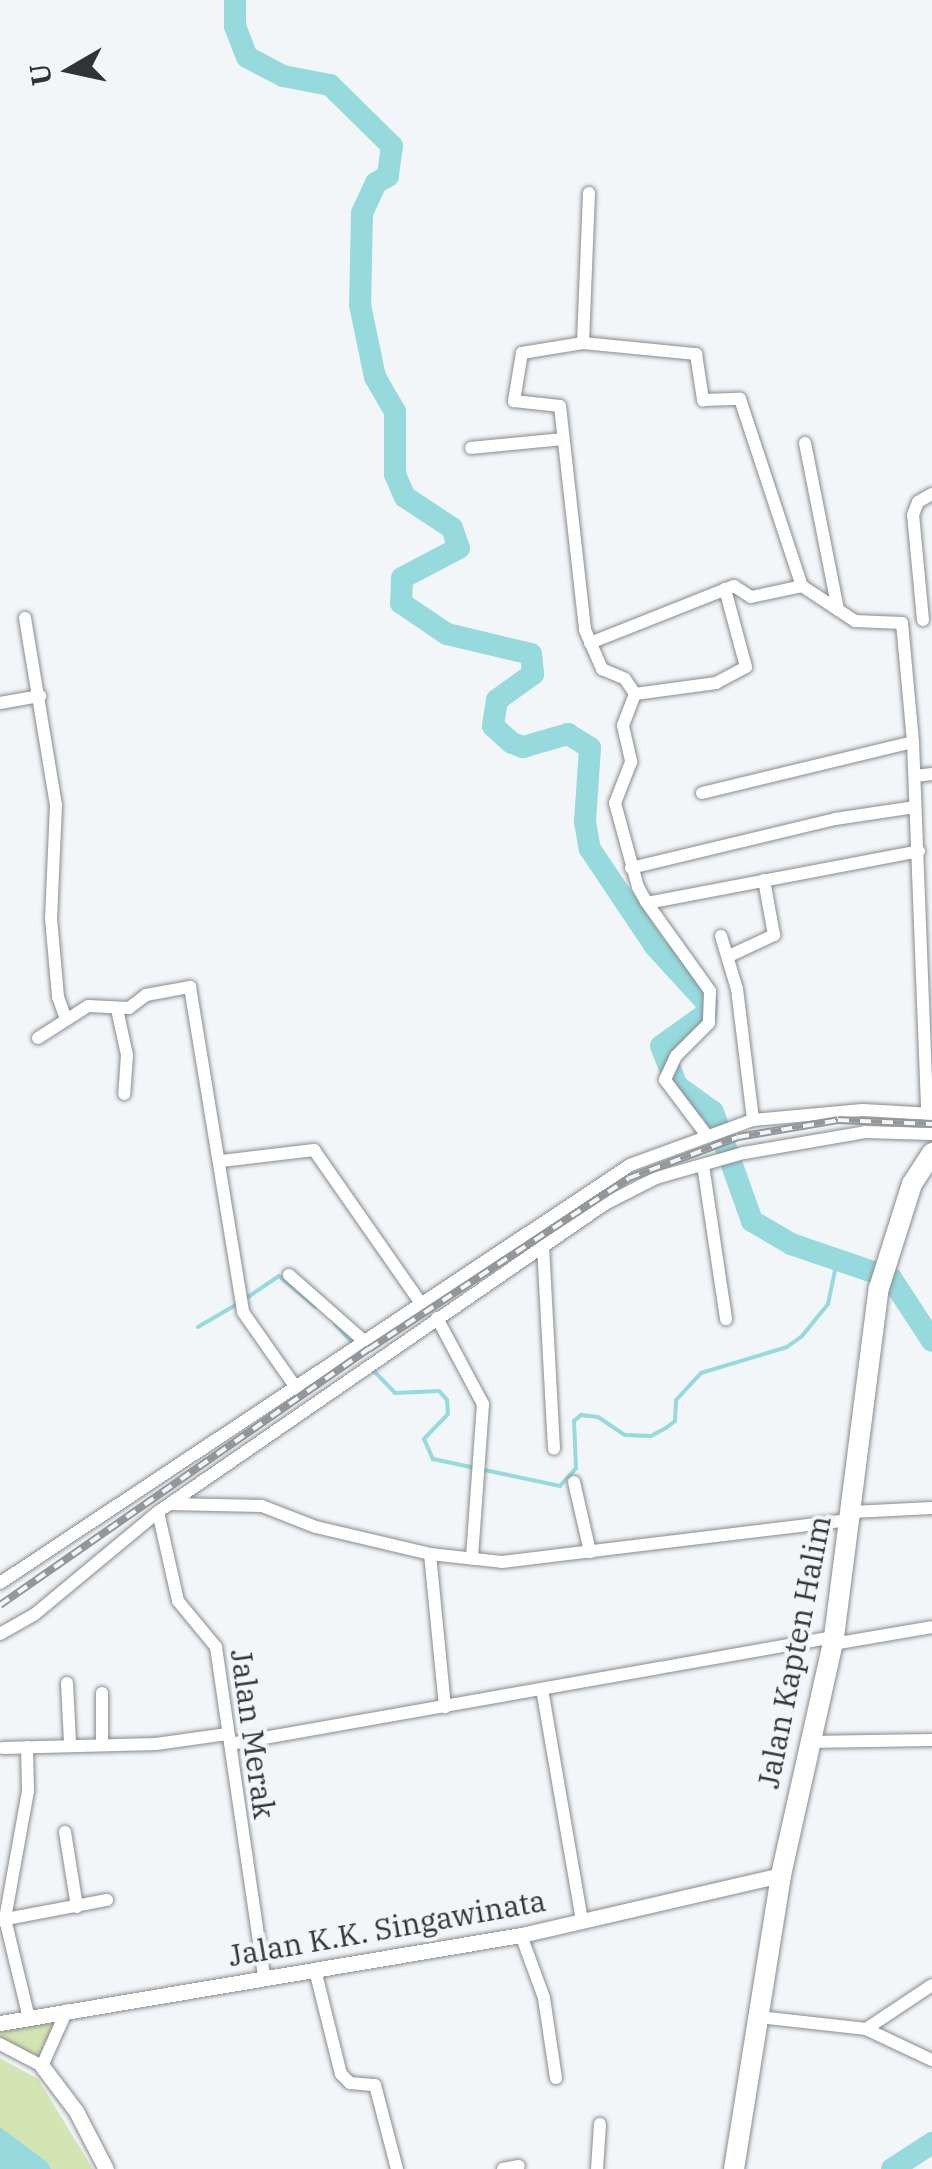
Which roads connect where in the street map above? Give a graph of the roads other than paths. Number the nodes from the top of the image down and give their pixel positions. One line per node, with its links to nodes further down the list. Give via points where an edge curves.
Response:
1 (588, 193): 2 (street)
2 (583, 343): 3 (street, via 520,355 514,401 558,403); 7 (street, via 696,354 703,400 738,398)
3 (564, 439): 5 (street); 13 (street, via 574,566)
4 (805, 444): 9 (street)
5 (472, 448)
6 (932, 494): 11 (street, via 918,502 914,515)
7 (802, 586): 8 (street, via 751,598 740,585); 9 (street)
8 (725, 589): 13 (street); 14 (street, via 746,668 716,683)
9 (838, 610): 12 (street, via 854,621)
10 (25, 618): 15 (street)
11 (928, 620): 12 (street)
12 (902, 624): 17 (street)
13 (590, 643): 14 (street, via 602,668)
14 (636, 694): 23 (street, via 624,726 631,762 615,803)
15 (40, 696): 16 (street); 29 (street, via 56,805 50,874 55,975)
16 (0, 704)
17 (913, 742): 19 (street); 20 (street)
18 (932, 774): 19 (street)
19 (914, 776): 21 (street)
20 (702, 793)
21 (915, 807): 22 (street); 23 (street, via 834,818)
22 (919, 851): 24 (street); 32 (street)
23 (631, 868): 25 (street)
24 (764, 880): 25 (street); 27 (street, via 774,935)
25 (648, 903): 34 (street, via 710,991 709,1024 676,1056 666,1088)
26 (722, 936): 27 (street)
27 (729, 956): 33 (street)
28 (117, 1010): 29 (street, via 94,1005); 31 (street, via 127,1055); 37 (street, via 146,995 190,987)
29 (66, 1019): 30 (street)
30 (38, 1038)
31 (124, 1094)
32 (930, 1114): 33 (street, via 827,1112)
33 (753, 1120): 34 (street)
34 (710, 1131): 41 (street, via 602,1180)
35 (932, 1134): 38 (street, via 852,1134)
36 (932, 1153): 50 (main road, Jalan Kapten Halim, via 912,1184 879,1288)
37 (221, 1161): 41 (street, via 314,1150); 45 (street, via 242,1312)
38 (703, 1165): 39 (street, via 656,1178); 43 (street)
39 (544, 1246): 42 (street); 46 (street)
40 (289, 1275): 44 (street)
41 (423, 1306): 44 (street)
42 (437, 1318): 48 (street); 53 (street, via 483,1404)
43 (726, 1318)
44 (358, 1348): 45 (street)
45 (297, 1389): 54 (street)
46 (554, 1449)
47 (574, 1482): 51 (street)
48 (164, 1508): 52 (street, via 276,1509 316,1527); 56 (street, via 35,1614); 62 (street, Jalan Merak, via 178,1600 214,1640)
49 (932, 1508): 50 (street)
50 (851, 1516): 51 (street); 57 (main road, Jalan Kapten Halim)
51 (590, 1552): 53 (street)
52 (430, 1554): 53 (street); 61 (street)
53 (472, 1559)
54 (0, 1583)
55 (932, 1627): 57 (street)
56 (0, 1634)
57 (833, 1641): 59 (street); 65 (main road, Jalan Kapten Halim)
58 (67, 1683): 66 (street)
59 (542, 1689): 61 (street); 74 (street)
60 (102, 1692): 64 (street)
61 (445, 1707): 62 (street)
62 (228, 1739): 64 (street); 77 (street, Jalan Merak)
63 (932, 1740): 65 (street)
64 (102, 1742): 66 (street)
65 (808, 1742): 70 (main road, Jalan Kapten Halim)
66 (70, 1743): 68 (street)
67 (3, 1748): 68 (street)
68 (27, 1748): 73 (street, via 28,1791)
69 (65, 1832): 72 (street)
70 (781, 1874): 74 (street, Jalan K.K. Singawinata); 80 (main road, Jalan Kapten Halim)
71 (107, 1900): 72 (street)
72 (77, 1907): 73 (street)
73 (3, 1919): 81 (street)
74 (582, 1921): 75 (street, Jalan K.K. Singawinata)
75 (521, 1935): 76 (street, Jalan K.K. Singawinata); 87 (street, via 544,1998)
76 (315, 1970): 77 (street, Jalan K.K. Singawinata); 91 (street, via 342,2074 350,2082 375,2085)
77 (264, 1978): 79 (street, Jalan K.K. Singawinata)
78 (932, 1985): 83 (street)
79 (67, 2010): 81 (street, Jalan K.K. Singawinata); 86 (street)
80 (758, 2017): 83 (street); 94 (main road, Jalan Kapten Halim)
81 (28, 2018): 82 (street, Jalan K.K. Singawinata)
82 (0, 2023)
83 (866, 2029): 85 (street)
84 (0, 2044): 86 (street)
85 (932, 2060)
86 (42, 2066): 90 (street, via 76,2111)
87 (556, 2078)
88 (600, 2124): 93 (street)
89 (518, 2166): 92 (street)
90 (106, 2169)
91 (397, 2169)
92 (503, 2169)
93 (597, 2169)
94 (734, 2169)

